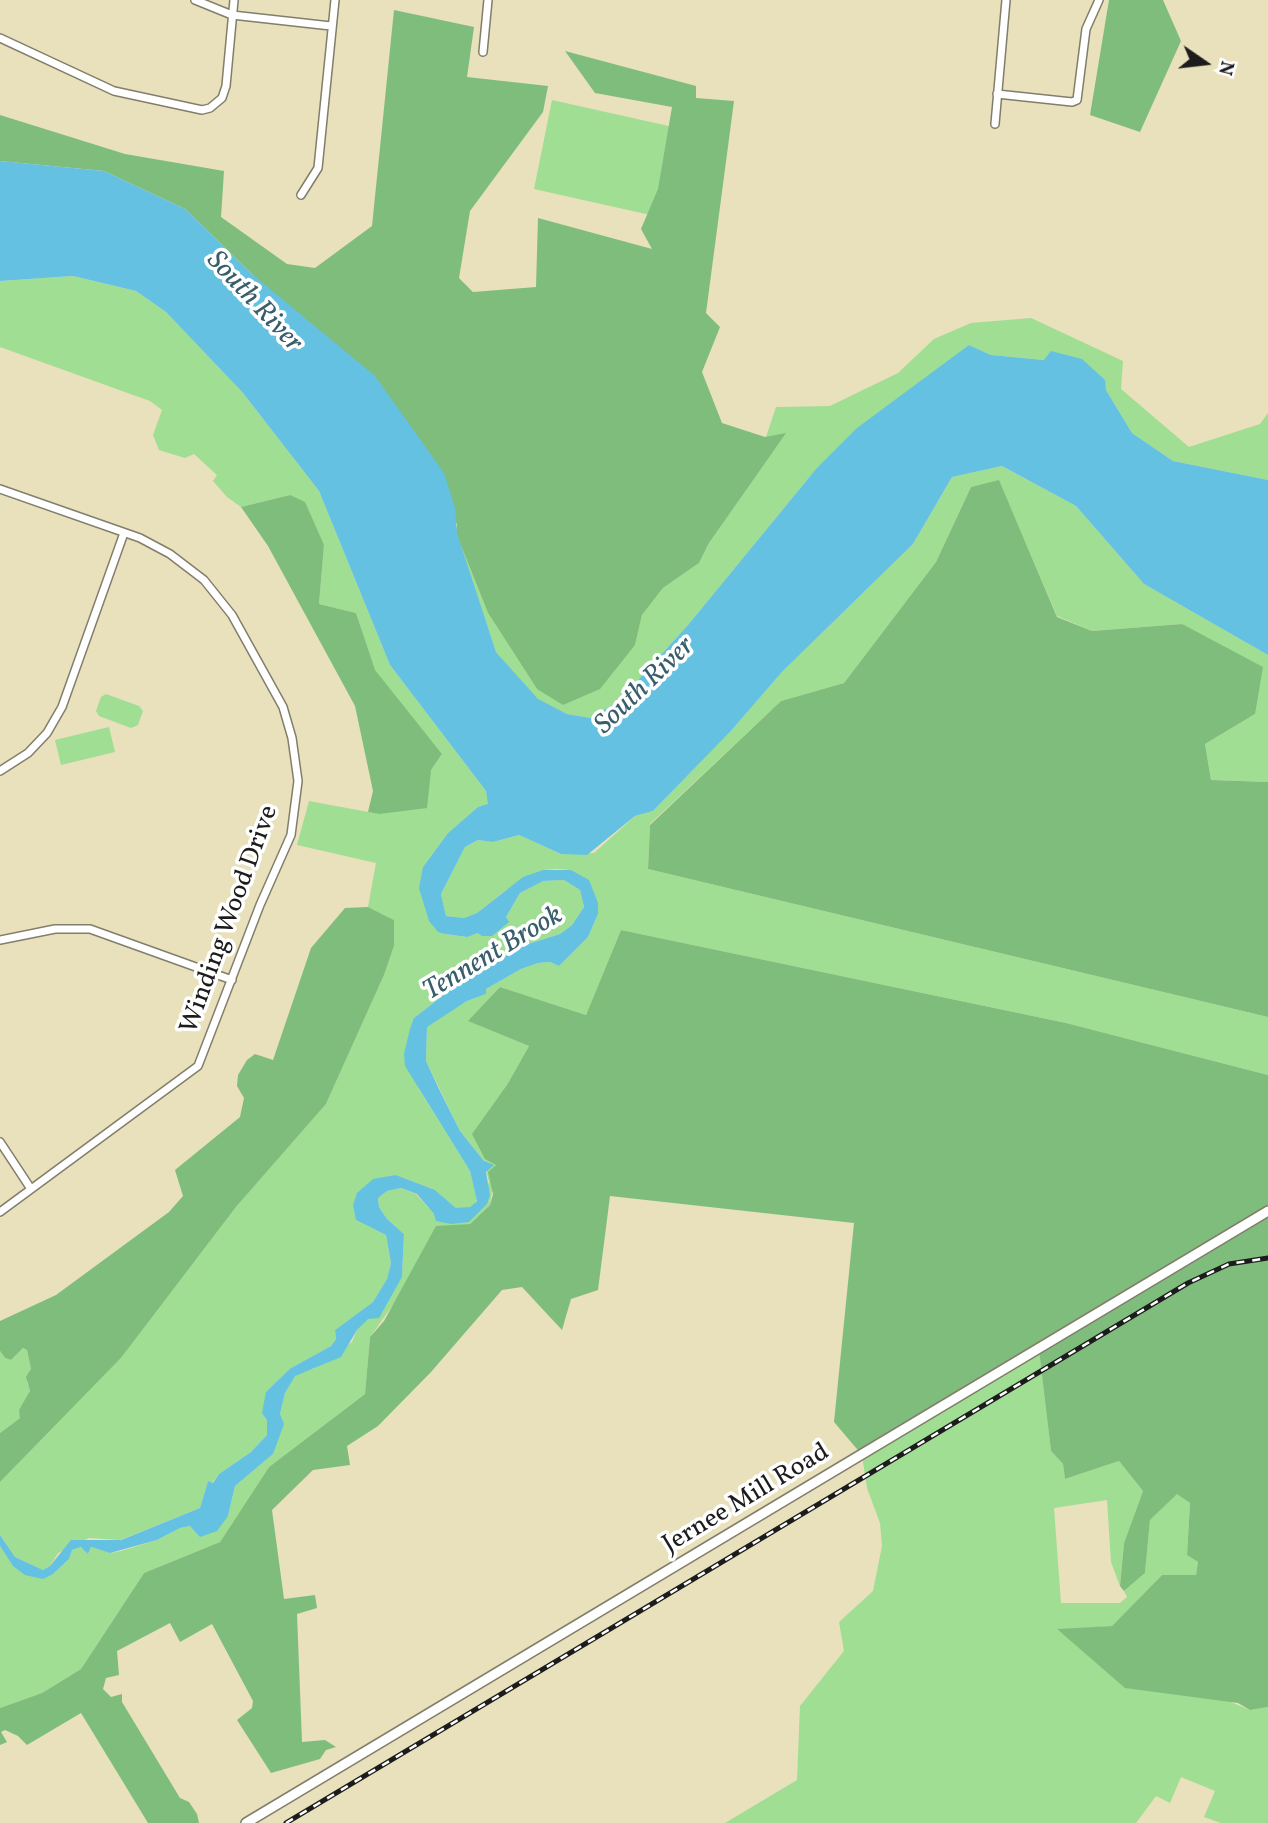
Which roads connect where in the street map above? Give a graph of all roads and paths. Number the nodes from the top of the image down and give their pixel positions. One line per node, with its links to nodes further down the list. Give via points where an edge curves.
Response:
1 (195, 0): 7 (street)
2 (234, 0): 7 (street)
3 (335, 0): 8 (street)
4 (488, 0): 10 (street)
5 (1006, 0): 11 (street)
6 (1099, 0): 11 (street, via 1086,29 1077,100)
7 (232, 15): 8 (street); 9 (street, via 226,86 222,98 202,110 114,92)
8 (331, 26): 13 (street, via 318,168)
9 (0, 38)
10 (482, 52)
11 (997, 94): 12 (street)
12 (995, 124)
13 (301, 195)
14 (0, 489): 15 (street, Winding Wood Drive)
15 (124, 533): 16 (street, via 62,707 28,753); 18 (street, Winding Wood Drive, via 170,554 213,590 277,696 292,738 298,781 293,828)
16 (0, 771)
17 (0, 940): 18 (street, via 55,929 90,929)
18 (232, 980): 20 (street, Winding Wood Drive, via 198,1066)
19 (0, 1142): 20 (street)
20 (32, 1189): 22 (street, Winding Wood Drive)
21 (1268, 1211): 23 (street, Jernee Mill Road)
22 (0, 1212)
23 (246, 1823)

